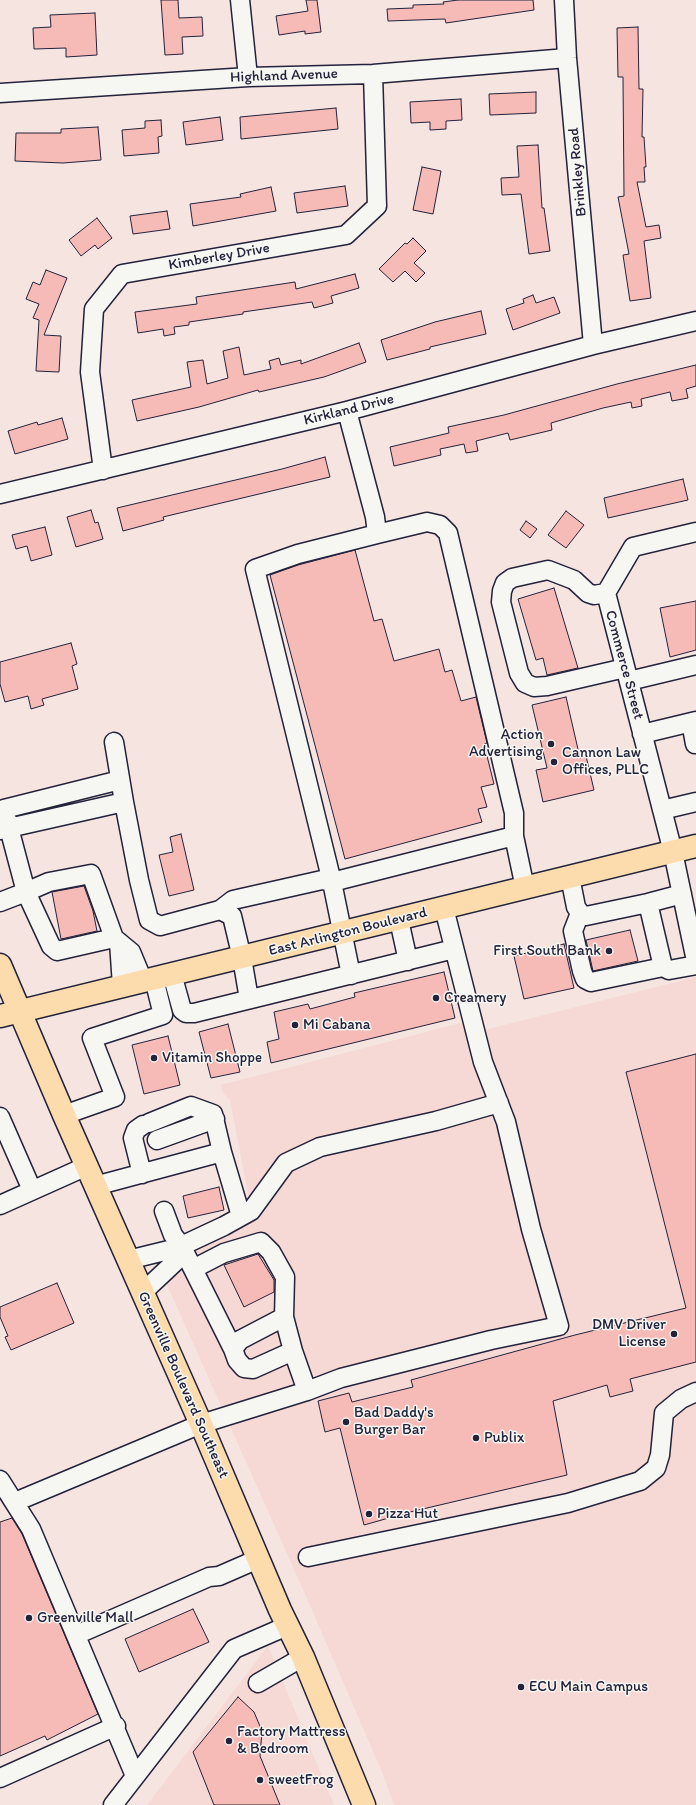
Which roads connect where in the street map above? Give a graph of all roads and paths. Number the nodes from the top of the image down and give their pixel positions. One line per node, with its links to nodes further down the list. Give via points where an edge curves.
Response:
1 (240, 0): 5 (street)
2 (564, 0): 3 (street, Brinkley Road)
3 (567, 58): 4 (street, Highland Avenue); 8 (street, Brinkley Road)
4 (373, 74): 5 (street, Highland Avenue); 10 (street, Kimberley Drive, via 377,206 346,235 122,274 94,310 90,372)
5 (248, 77): 6 (street, Highland Avenue)
6 (0, 93)
7 (696, 321): 8 (street, Kirkland Drive)
8 (593, 345): 9 (street, Kirkland Drive)
9 (347, 411): 10 (street, Kirkland Drive); 12 (street)
10 (103, 470): 11 (street, Kirkland Drive)
11 (0, 494)
12 (376, 525): 26 (street, via 427,522 440,525 448,533 514,813); 30 (street, via 255,569)
13 (696, 532): 14 (street, Commerce Street, via 633,547)
14 (606, 593): 16 (street, Commerce Street); 16 (street, via 588,593 574,580 548,570 512,578 505,583 501,602 519,673 525,683 534,687)
15 (696, 665): 16 (street)
16 (627, 675): 18 (street, Commerce Street)
17 (693, 721): 18 (street); 20 (street)
18 (642, 734): 24 (street, Commerce Street)
19 (114, 742): 21 (street)
20 (695, 744)
21 (120, 780): 22 (street); 25 (street, via 4,809)
22 (124, 802): 25 (street); 37 (street, via 149,920 160,926)
23 (696, 802): 24 (street)
24 (662, 810): 28 (street, Commerce Street)
25 (4, 830): 32 (street)
26 (514, 836): 30 (street); 31 (street)
27 (696, 846): 28 (main road, East Arlington Boulevard)
28 (673, 852): 29 (main road, East Arlington Boulevard); 33 (street, Commerce Street)
29 (570, 877): 31 (main road, East Arlington Boulevard); 38 (street, via 576,907)
30 (332, 882): 37 (street, via 322,880 233,900); 40 (street)
31 (526, 888): 36 (main road, East Arlington Boulevard)
32 (26, 892): 34 (street); 41 (street, via 51,946 57,951); 41 (street, via 49,882 91,874)
33 (682, 894): 35 (street); 44 (street, Commerce Street)
34 (0, 902)
35 (648, 903): 38 (street, via 586,916); 47 (street)
36 (444, 908): 39 (main road, East Arlington Boulevard); 42 (street)
37 (220, 910): 43 (street, via 232,916)
38 (580, 913): 47 (street, via 573,931 585,979 600,982)
39 (399, 920): 40 (main road, East Arlington Boulevard); 45 (street)
40 (343, 933): 43 (main road, East Arlington Boulevard); 48 (street)
41 (117, 940): 49 (street); 50 (street)
42 (454, 950): 45 (street); 53 (street, via 483,1062)
43 (242, 958): 49 (main road, East Arlington Boulevard); 51 (street)
44 (696, 960): 47 (street, via 669,970)
45 (408, 961): 48 (street)
46 (0, 965): 52 (main road, Greenville Boulevard Southeast)
47 (663, 967)
48 (351, 974): 51 (street)
49 (156, 978): 50 (main road, East Arlington Boulevard); 51 (street, via 186,1013); 54 (street, via 163,1015 92,1038 115,1097)
50 (122, 986): 52 (main road, East Arlington Boulevard)
51 (249, 999)
52 (10, 1014): 54 (main road, Greenville Boulevard Southeast)
53 (498, 1103): 64 (street, via 320,1147 286,1163 251,1210); 72 (street, via 506,1122 531,1229 558,1326 341,1378)
54 (64, 1115): 60 (main road, Greenville Boulevard Southeast)
55 (0, 1117): 61 (street)
56 (215, 1120): 57 (street); 57 (street, via 213,1114 191,1106 136,1130 133,1138); 58 (street)
57 (147, 1145): 59 (street)
58 (222, 1152): 59 (street); 64 (street)
59 (142, 1174): 60 (street)
60 (91, 1176): 61 (street); 66 (main road, Greenville Boulevard Southeast)
61 (32, 1190): 62 (street)
62 (0, 1205)
63 (164, 1211): 65 (street)
64 (240, 1216): 65 (street)
65 (179, 1246): 66 (street); 67 (street); 68 (street, via 176,1261)
66 (128, 1260): 68 (main road, Greenville Boulevard Southeast)
67 (193, 1269): 69 (street, via 224,1253 261,1242 271,1252 284,1277); 70 (street)
68 (142, 1293): 74 (main road, Greenville Boulevard Southeast)
69 (284, 1317): 70 (street, via 240,1340); 71 (street)
70 (233, 1349): 71 (street, via 236,1360 244,1368 254,1369)
71 (293, 1351): 72 (street)
72 (307, 1391): 74 (street)
73 (696, 1392): 77 (street, via 681,1399 664,1413 660,1455 656,1468 640,1481 568,1503)
74 (201, 1424): 76 (street); 78 (main road, Greenville Boulevard Southeast)
75 (0, 1480): 76 (street)
76 (15, 1502): 80 (street, via 31,1529)
77 (308, 1557)
78 (258, 1559): 79 (main road, Greenville Boulevard Southeast); 80 (street, via 219,1576 208,1577)
79 (287, 1626): 81 (main road, Greenville Boulevard Southeast); 84 (street, via 234,1649)
80 (76, 1635): 83 (street)
81 (303, 1658): 82 (street); 87 (main road, Greenville Boulevard Southeast)
82 (258, 1683)
83 (116, 1726): 84 (street); 85 (street)
84 (135, 1776): 86 (street)
85 (0, 1778)
86 (113, 1805)
87 (364, 1805)

